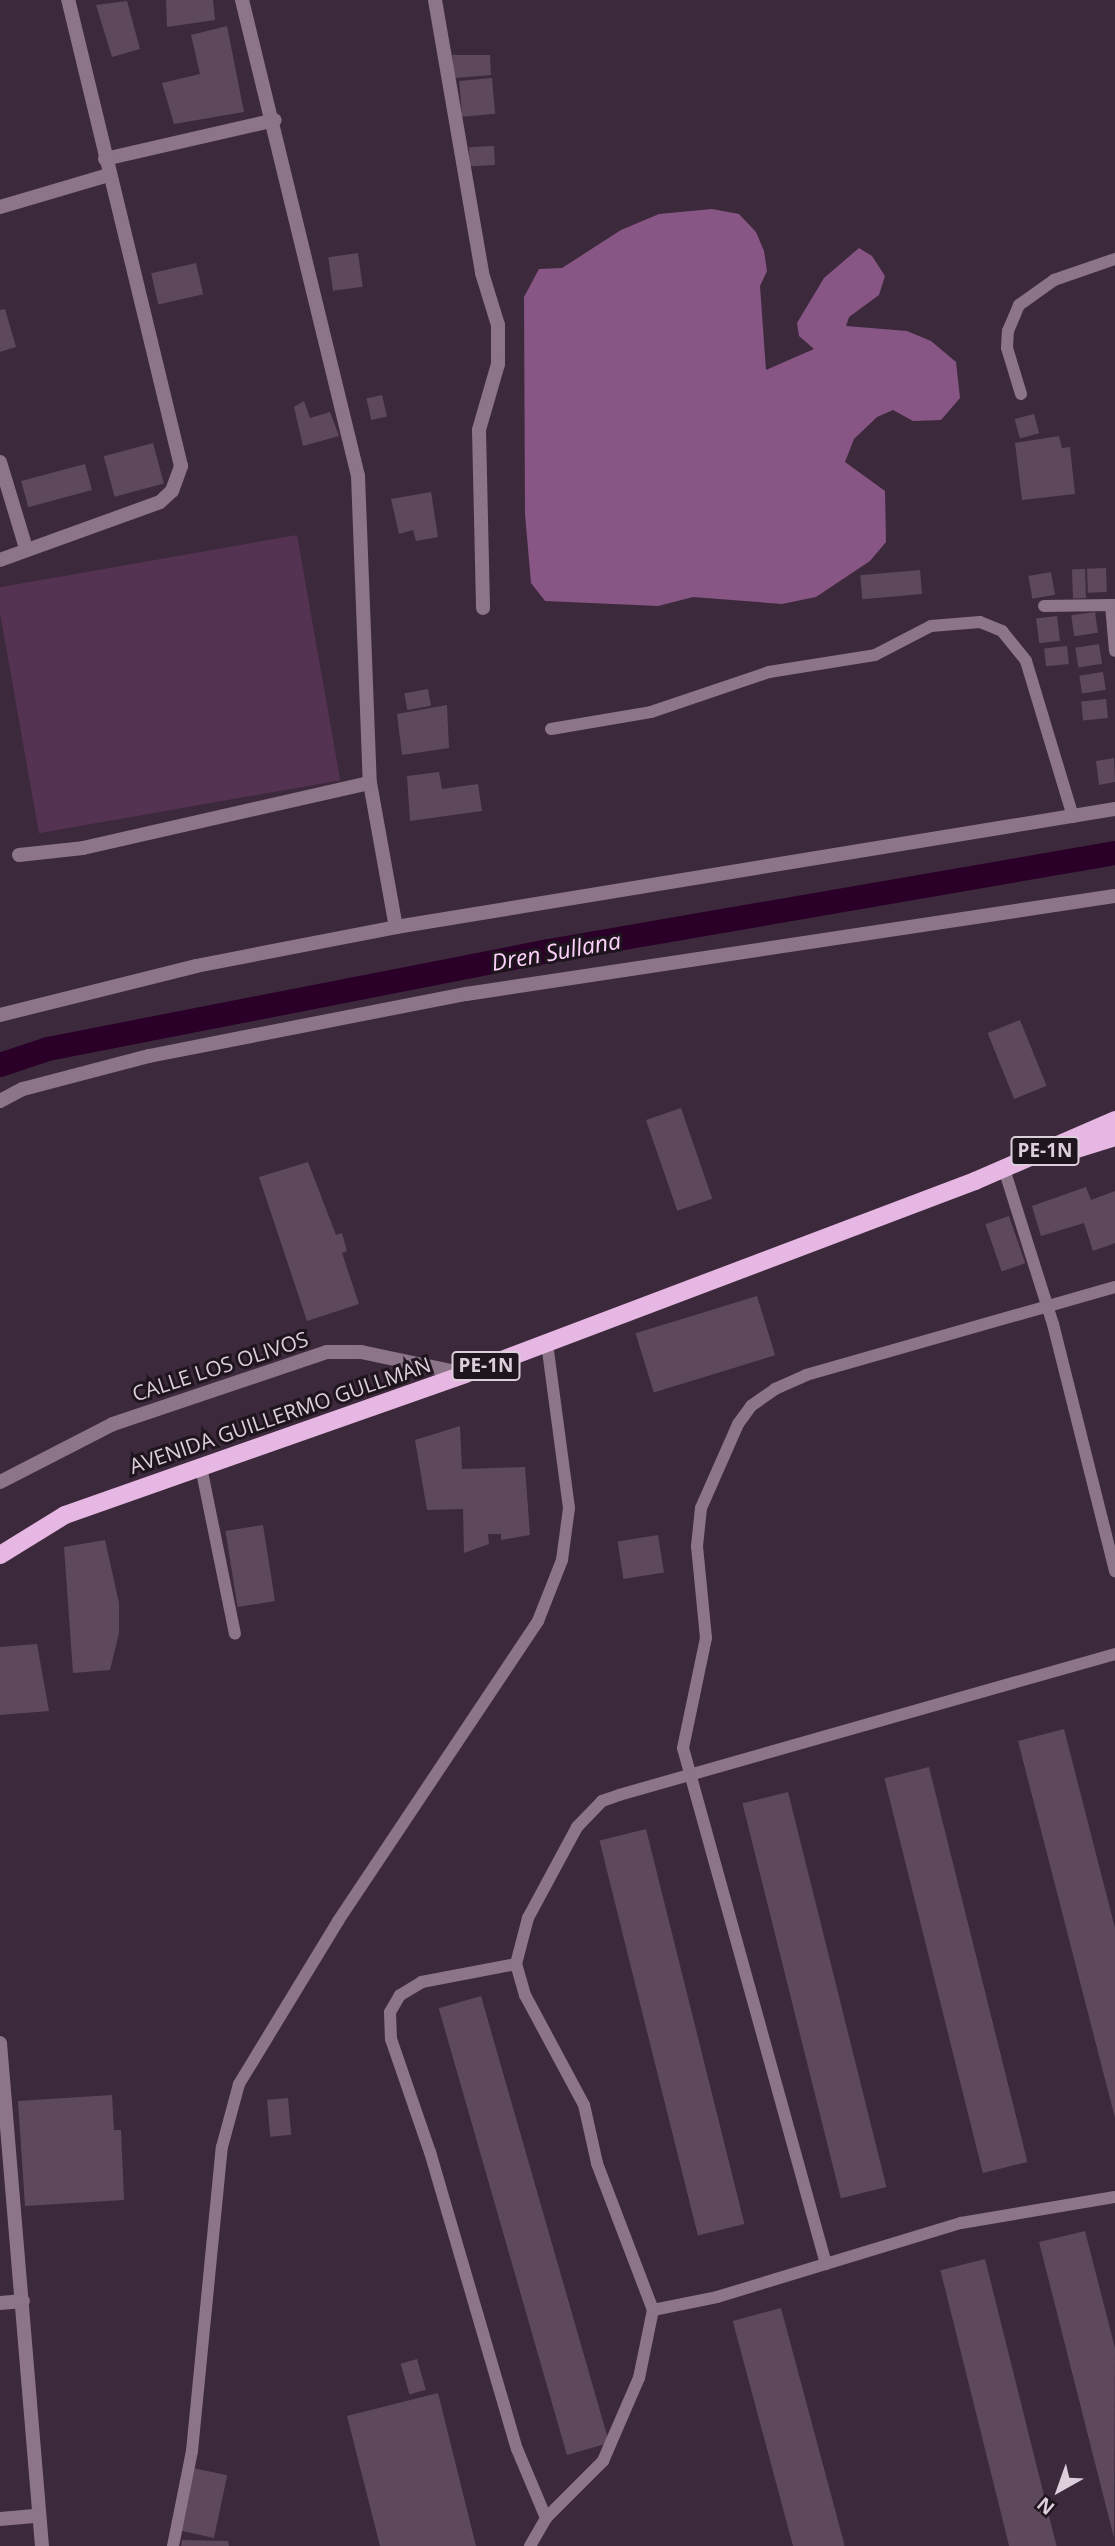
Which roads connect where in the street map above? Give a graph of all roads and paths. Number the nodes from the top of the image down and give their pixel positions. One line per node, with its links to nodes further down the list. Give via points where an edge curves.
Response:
1 (68, 0): 5 (street)
2 (242, 0): 4 (street)
3 (435, 0): 15 (street, via 482,273 498,325 498,364 479,430)
4 (275, 120): 5 (street); 18 (street, via 358,476)
5 (105, 159): 6 (street)
6 (109, 174): 7 (street); 11 (street, via 180,458 179,475 173,491 160,502)
7 (0, 207)
8 (1115, 259): 9 (lane, via 1055,280 1019,305 1008,331 1007,348)
9 (1021, 394)
10 (0, 462): 11 (street)
11 (26, 548): 12 (street)
12 (0, 560)
13 (1113, 605): 14 (lane); 16 (lane)
14 (1044, 606)
15 (483, 608)
16 (1115, 651)
17 (551, 729): 20 (lane, via 651,712 769,672 875,655 931,626 980,622 1002,631 1026,661)
18 (370, 783): 21 (street, via 83,848); 23 (street)
19 (1115, 809): 20 (street)
20 (1073, 817): 23 (street)
21 (19, 855)
22 (1115, 896): 25 (street, via 466,994 149,1056 23,1088)
23 (396, 927): 24 (street, via 196,966)
24 (0, 1014)
25 (0, 1101)
26 (1115, 1120): 29 (main road, AVENIDA GUILLERMO GULLMAN / PE-1N)
27 (1115, 1137): 28 (main road, AVENIDA GUILLERMO GULLMAN / PE-1N)
28 (1005, 1172): 29 (main road, AVENIDA GUILLERMO GULLMAN / PE-1N); 31 (lane)
29 (975, 1181): 32 (main road, AVENIDA GUILLERMO GULLMAN / PE-1N)
30 (1115, 1287): 31 (lane)
31 (1047, 1306): 37 (lane); 40 (lane, via 806,1375 751,1406 716,1467 701,1508 697,1546 706,1638 683,1748)
32 (547, 1343): 33 (main road, AVENIDA GUILLERMO GULLMAN / PE-1N); 53 (lane, via 569,1508 562,1560 538,1621 338,1921 239,2084 220,2160 192,2451)
33 (465, 1374): 34 (main road, AVENIDA GUILLERMO GULLMAN / PE-1N); 35 (street, CALLE LOS OLIVOS, via 361,1352 327,1352 113,1424)
34 (201, 1467): 36 (main road, AVENIDA GUILLERMO GULLMAN / PE-1N, via 65,1514); 38 (lane)
35 (0, 1482)
36 (0, 1555)
37 (1115, 1571)
38 (235, 1634)
39 (1115, 1654): 40 (lane)
40 (691, 1776): 41 (lane, via 601,1801 590,1811 536,1901 519,1939); 45 (lane)
41 (516, 1965): 48 (lane, via 525,1995 584,2105 597,2163); 50 (lane, via 422,1982 400,1995 390,2012 391,2039 430,2152 517,2449)
42 (0, 2043): 43 (street)
43 (3, 2090): 46 (street)
44 (1115, 2197): 45 (lane, via 961,2223)
45 (826, 2264): 48 (lane, via 717,2297)
46 (23, 2301): 47 (street); 49 (street)
47 (0, 2303)
48 (653, 2310): 50 (lane, via 639,2378 603,2461)
49 (37, 2516): 51 (street); 52 (street)
50 (546, 2518): 54 (lane)
51 (0, 2519)
52 (43, 2546)
53 (173, 2546)
54 (530, 2546)

